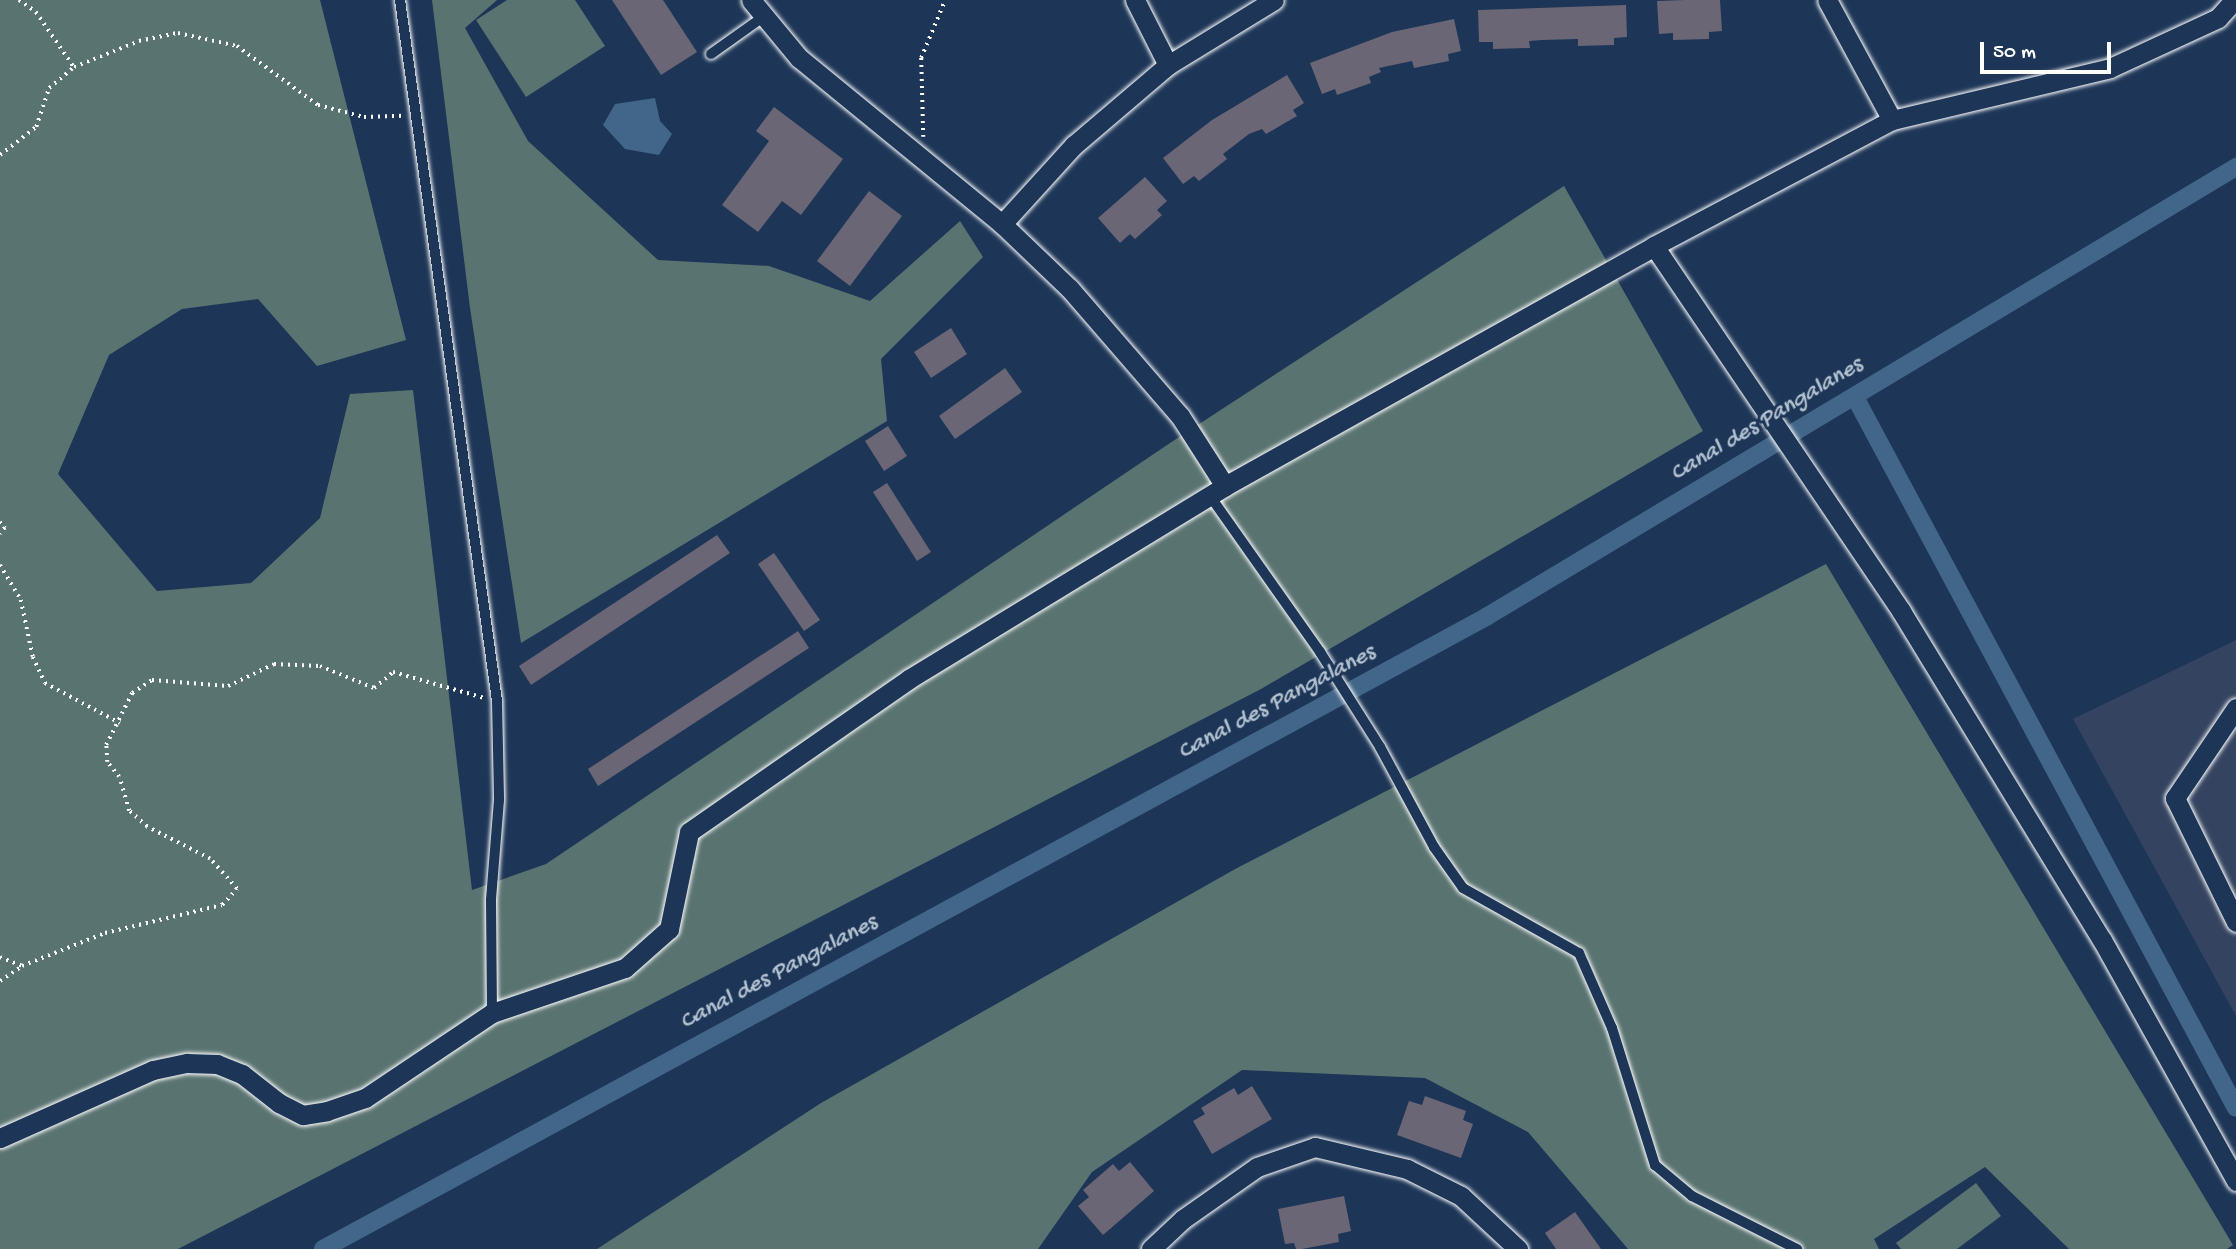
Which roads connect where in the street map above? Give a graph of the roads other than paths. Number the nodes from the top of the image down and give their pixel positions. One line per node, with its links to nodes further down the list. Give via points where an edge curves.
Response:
1 (400, 0): 16 (lane, via 497,701 499,800 491,900)
2 (751, 0): 7 (street)
3 (1135, 0): 9 (street)
4 (1274, 0): 9 (street)
5 (1827, 0): 10 (street)
6 (2234, 0): 10 (street, via 2218,18 2110,68)
7 (763, 17): 8 (lane); 11 (street, via 799,58 844,98)
8 (711, 54)
9 (1168, 65): 11 (street, via 1074,145)
10 (1892, 120): 12 (street)
11 (1002, 224): 13 (street, via 1123,347 1180,415)
12 (1654, 246): 13 (street); 18 (street, via 1901,611 2102,940)
13 (1217, 491): 16 (street, via 909,679 689,832 669,929 625,968); 21 (lane, via 1380,747 1434,847 1463,888 1579,953 1612,1028 1655,1165 1692,1196)
14 (2236, 708): 15 (street, via 2175,798)
15 (2236, 922)
16 (492, 1013): 17 (street, via 365,1098 327,1111 303,1115 242,1074 217,1064 187,1063 153,1070)
17 (0, 1138)
18 (2236, 1181)
19 (1151, 1249): 20 (street, via 1193,1211 1257,1167 1315,1147 1406,1169 1461,1196)
20 (1518, 1249)
21 (1797, 1249)

